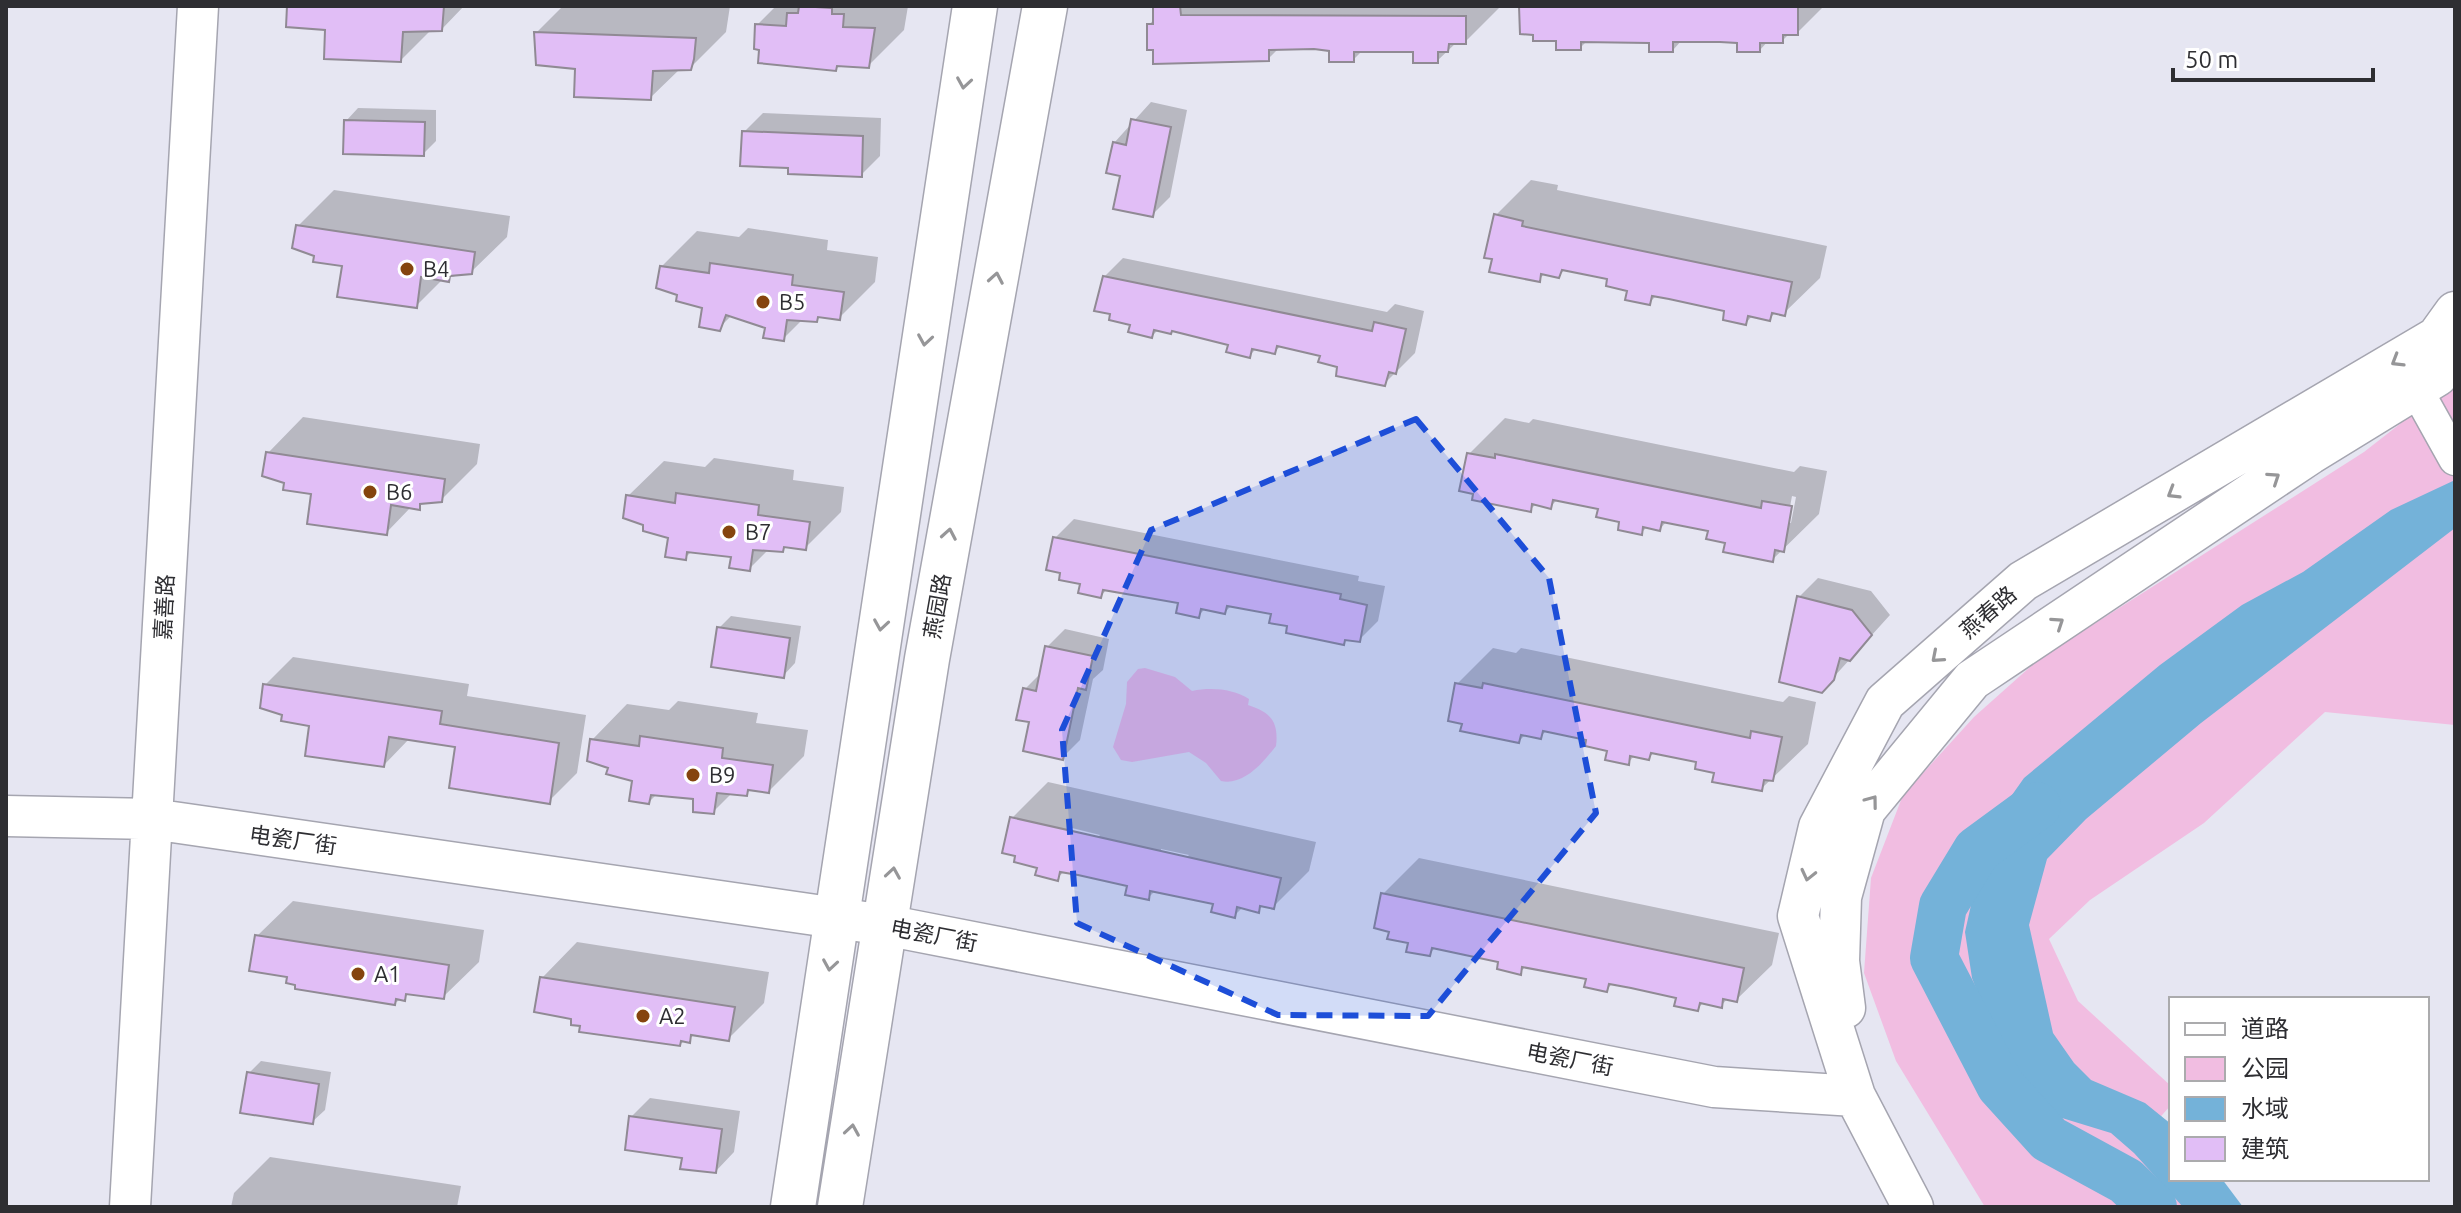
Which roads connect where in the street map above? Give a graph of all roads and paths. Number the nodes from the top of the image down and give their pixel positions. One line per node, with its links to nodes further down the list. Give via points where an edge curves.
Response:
1 (198, 6): 9 (street, 嘉善路)
2 (975, 6): 10 (main road, one-way to 10)
3 (1045, 6): 11 (main road, 燕园路, one-way to 3, via 927,659)
4 (2455, 312): 12 (street, 燕春路, one-way to 12, via 2437,337 2023,581 1885,702 1819,827 1798,916)
5 (2455, 354): 6 (street, 燕春路, via 2437,376)
6 (2416, 389): 7 (street); 12 (street, 燕春路, one-way to 6, via 1839,961 1841,897 1865,810 1921,738 1972,680)
7 (2455, 459)
8 (6, 816): 9 (street, 电瓷厂街)
9 (152, 819): 10 (street, 电瓷厂街); 13 (street, 嘉善路)
10 (837, 920): 11 (street, 电瓷厂街); 14 (main road, one-way to 14)
11 (885, 925): 12 (street, 电瓷厂街, via 1714,1087); 15 (main road, 燕园路, one-way to 11)
12 (1855, 1096): 16 (street, 燕春路)
13 (130, 1207)
14 (793, 1207)
15 (840, 1207)
16 (1913, 1207)

